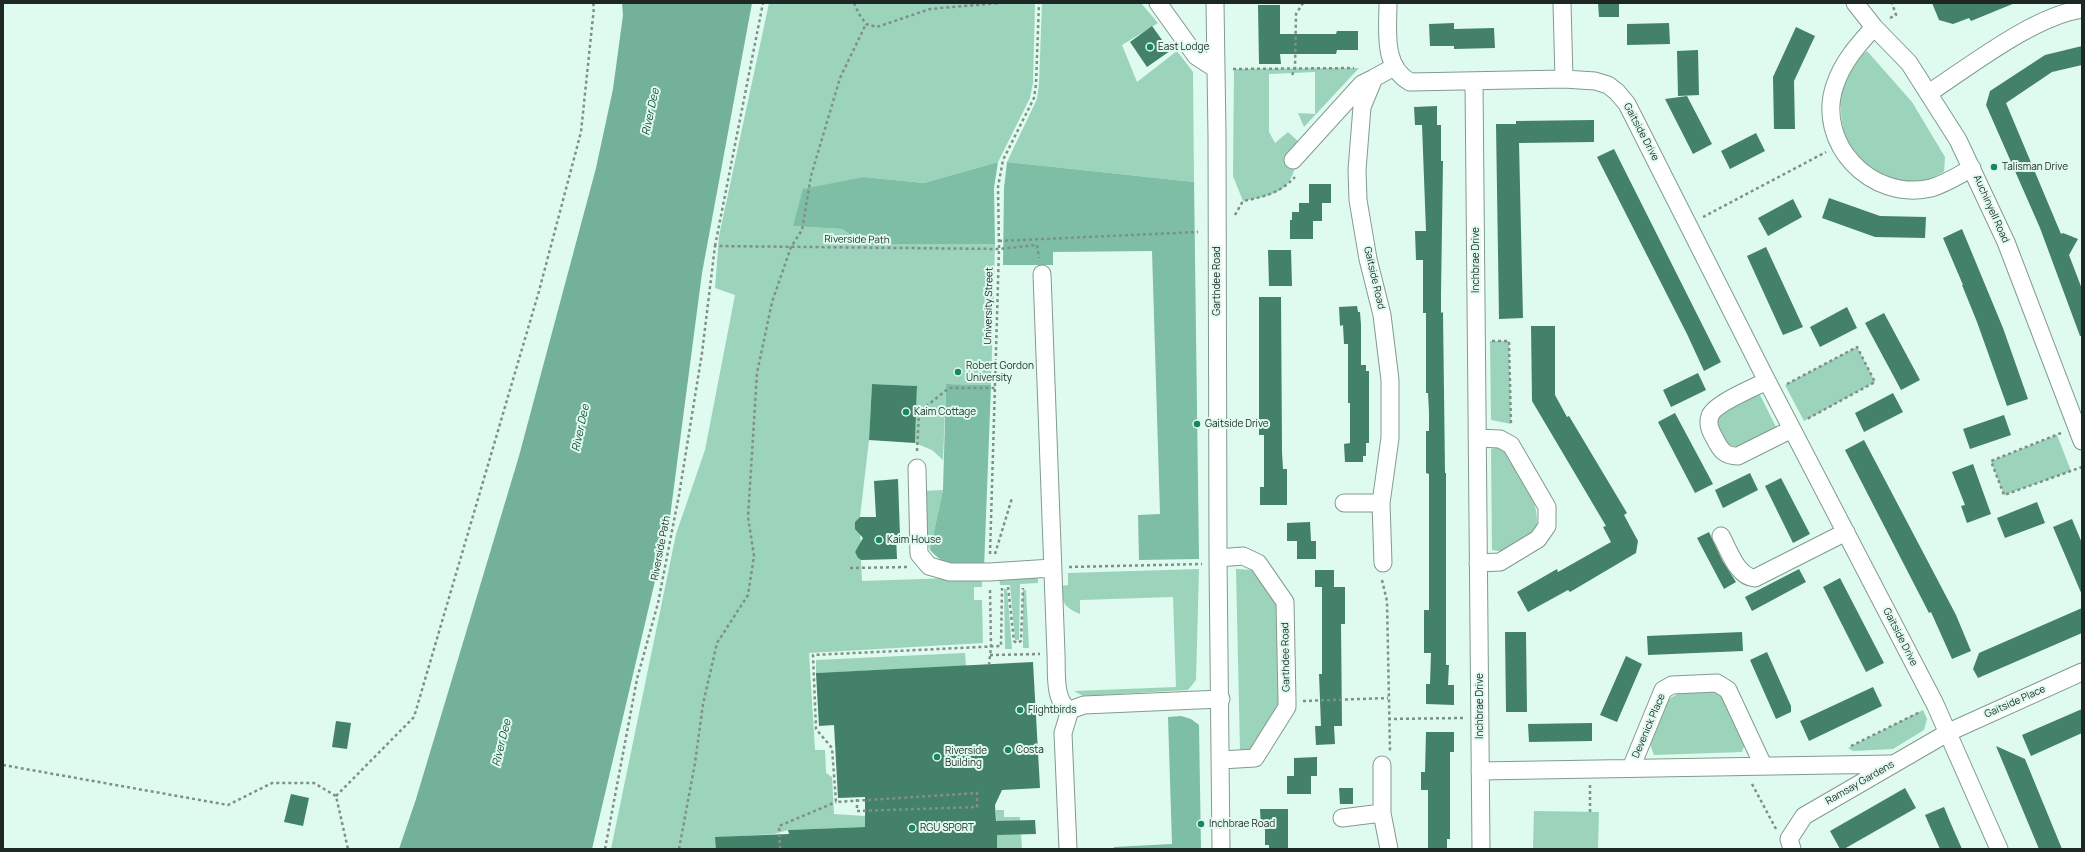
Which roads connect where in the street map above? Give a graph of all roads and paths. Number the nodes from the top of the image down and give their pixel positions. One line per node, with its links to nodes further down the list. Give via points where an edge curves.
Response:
1 (593, 3): 80 (path, via 581,132 539,291 414,717)
2 (763, 3): 31 (path, Riverside Path)
3 (854, 3): 13 (path)
4 (1000, 3): 13 (path, via 930,9 877,27)
5 (1039, 3): 29 (path, University Street, via 1034,98 1003,160 998,187)
6 (1158, 3): 16 (street, via 1196,56)
7 (1215, 3): 16 (street, Garthdee Road)
8 (1302, 3): 17 (path, via 1296,14)
9 (1388, 3): 15 (street, via 1389,54)
10 (1562, 3): 20 (street)
11 (1855, 3): 14 (street, Auchinyell Road)
12 (2076, 7): 22 (street, via 2033,27)
13 (866, 24): 32 (path, via 840,78 811,176 802,230)
14 (1874, 27): 22 (street, Auchinyell Road, via 1909,63); 23 (street, via 1847,58 1835,85 1831,119)
15 (1394, 67): 19 (street); 21 (street, Gaitside Drive, via 1400,76 1410,82)
16 (1216, 69): 17 (path); 49 (street, Garthdee Road)
17 (1295, 69): 18 (path); 19 (path, via 1359,68)
18 (1292, 75)
19 (1374, 78): 24 (street, via 1362,84); 46 (street, Gaitside Road, via 1362,107 1357,170 1358,200 1368,259 1382,315 1390,380 1390,438)
20 (1564, 80): 21 (street, Gaitside Drive); 27 (street, Gaitside Drive, via 1595,81 1608,85 1617,92 1627,104)
21 (1474, 81): 35 (street, Inchbrae Drive)
22 (1929, 92): 25 (street, Auchinyell Road)
23 (1839, 146): 25 (street, via 1848,161 1862,174 1894,187 1931,188); 27 (path)
24 (1295, 168): 26 (path, via 1283,189 1243,201)
25 (1972, 168): 39 (street, Auchinyell Road, via 2006,242)
26 (1232, 220)
27 (1688, 224): 36 (street, Gaitside Drive)
28 (1198, 232): 29 (path)
29 (999, 241): 33 (path, University Street)
30 (1038, 245): 33 (path, Riverside Path)
31 (715, 246): 32 (path, Riverside Path); 88 (path, Riverside Path, via 702,354 679,495 658,603 637,679)
32 (791, 247): 33 (path, Riverside Path); 89 (path, via 772,302 756,372 748,517 754,556 748,595 718,643 703,704 696,763)
33 (999, 249): 37 (path, University Street)
34 (1042, 274): 54 (street)
35 (1476, 342): 40 (street, Inchbrae Drive); 41 (path, via 1509,341)
36 (1770, 386): 38 (street, Gaitside Drive); 38 (street, via 1717,407 1710,415 1708,426 1720,450 1728,456 1738,456); 38 (path, via 1857,347 1875,382)
37 (995, 388): 43 (path, via 949,388 919,412); 55 (path, University Street)
38 (1792, 429): 47 (street, Gaitside Drive)
39 (2079, 434): 42 (path, via 1991,461 2004,495)
40 (1477, 438): 41 (street, via 1500,439); 51 (street, Inchbrae Drive)
41 (1511, 445): 51 (street, via 1547,507 1547,526 1538,539 1500,562)
42 (2082, 467)
43 (917, 468): 52 (street, via 919,554)
44 (1012, 498): 55 (path)
45 (1344, 503): 46 (street)
46 (1381, 503): 50 (street, Gaitside Road)
47 (1846, 532): 48 (street, via 1755,578 1741,572); 65 (street, Gaitside Drive)
48 (1721, 536)
49 (1218, 558): 54 (path, via 1201,564); 63 (street, Garthdee Road); 64 (street, Garthdee Road, via 1244,556 1258,563 1285,602)
50 (1383, 562): 62 (path, via 1380,568 1387,601)
51 (1478, 563): 67 (street, Inchbrae Drive)
52 (929, 566): 53 (path); 55 (street, via 950,572)
53 (850, 568)
54 (1052, 568): 55 (street); 66 (street, via 1059,696 1063,705)
55 (990, 572): 57 (path, University Street)
56 (1029, 588): 57 (path, via 1022,588 1021,641 1017,643 1014,641 1008,587 1002,587 1001,646)
57 (991, 647): 59 (path, University Street); 82 (path, via 813,655 816,729 832,748)
58 (1043, 654): 59 (path)
59 (990, 655): 60 (path, University Street)
60 (989, 665)
61 (2082, 672): 69 (street, Gaitside Place)
62 (1388, 698): 64 (path); 68 (path)
63 (1221, 699): 66 (street, via 1084,705); 70 (street, Garthdee Road)
64 (1287, 701): 70 (street, Garthdee Road, via 1287,707 1255,758)
65 (1935, 704): 69 (street, Gaitside Drive); 75 (path, via 1848,748)
66 (1070, 710): 91 (street, via 1062,733)
67 (1480, 718): 68 (path); 79 (street, Inchbrae Drive)
68 (1388, 719): 73 (path, via 1390,764)
69 (1949, 732): 71 (street, Ramsay Gardens); 95 (street, Gaitside Drive)
70 (1221, 760): 92 (street, Garthdee Road)
71 (1891, 764): 75 (street, Devenick Place); 86 (street, Ramsay Gardens, via 1804,816)
72 (3, 765): 80 (path, via 228,805 272,783 314,783)
73 (1382, 765): 84 (street)
74 (1763, 765): 75 (street, Devenick Place); 76 (street, Devenick Place); 77 (street, Devenick Place, via 1728,690 1717,683 1672,685 1663,690)
75 (1842, 765)
76 (1743, 766): 77 (street, Devenick Place); 86 (path, via 1778,834)
77 (1631, 768): 78 (street, Devenick Place)
78 (1591, 769): 79 (street, Devenick Place); 83 (path)
79 (1480, 771): 94 (street, Inchbrae Drive)
80 (336, 796): 87 (path)
81 (857, 799): 81 (path, via 977,793 977,807 858,811); 82 (path)
82 (836, 802): 90 (path, via 779,826)
83 (1590, 812)
84 (1382, 813): 85 (street); 93 (street)
85 (1342, 818)
86 (1790, 844)
87 (348, 849)
88 (605, 849)
89 (679, 849)
90 (780, 849)
91 (1068, 849)
92 (1221, 849)
93 (1389, 849)
94 (1481, 849)
95 (1999, 849)

